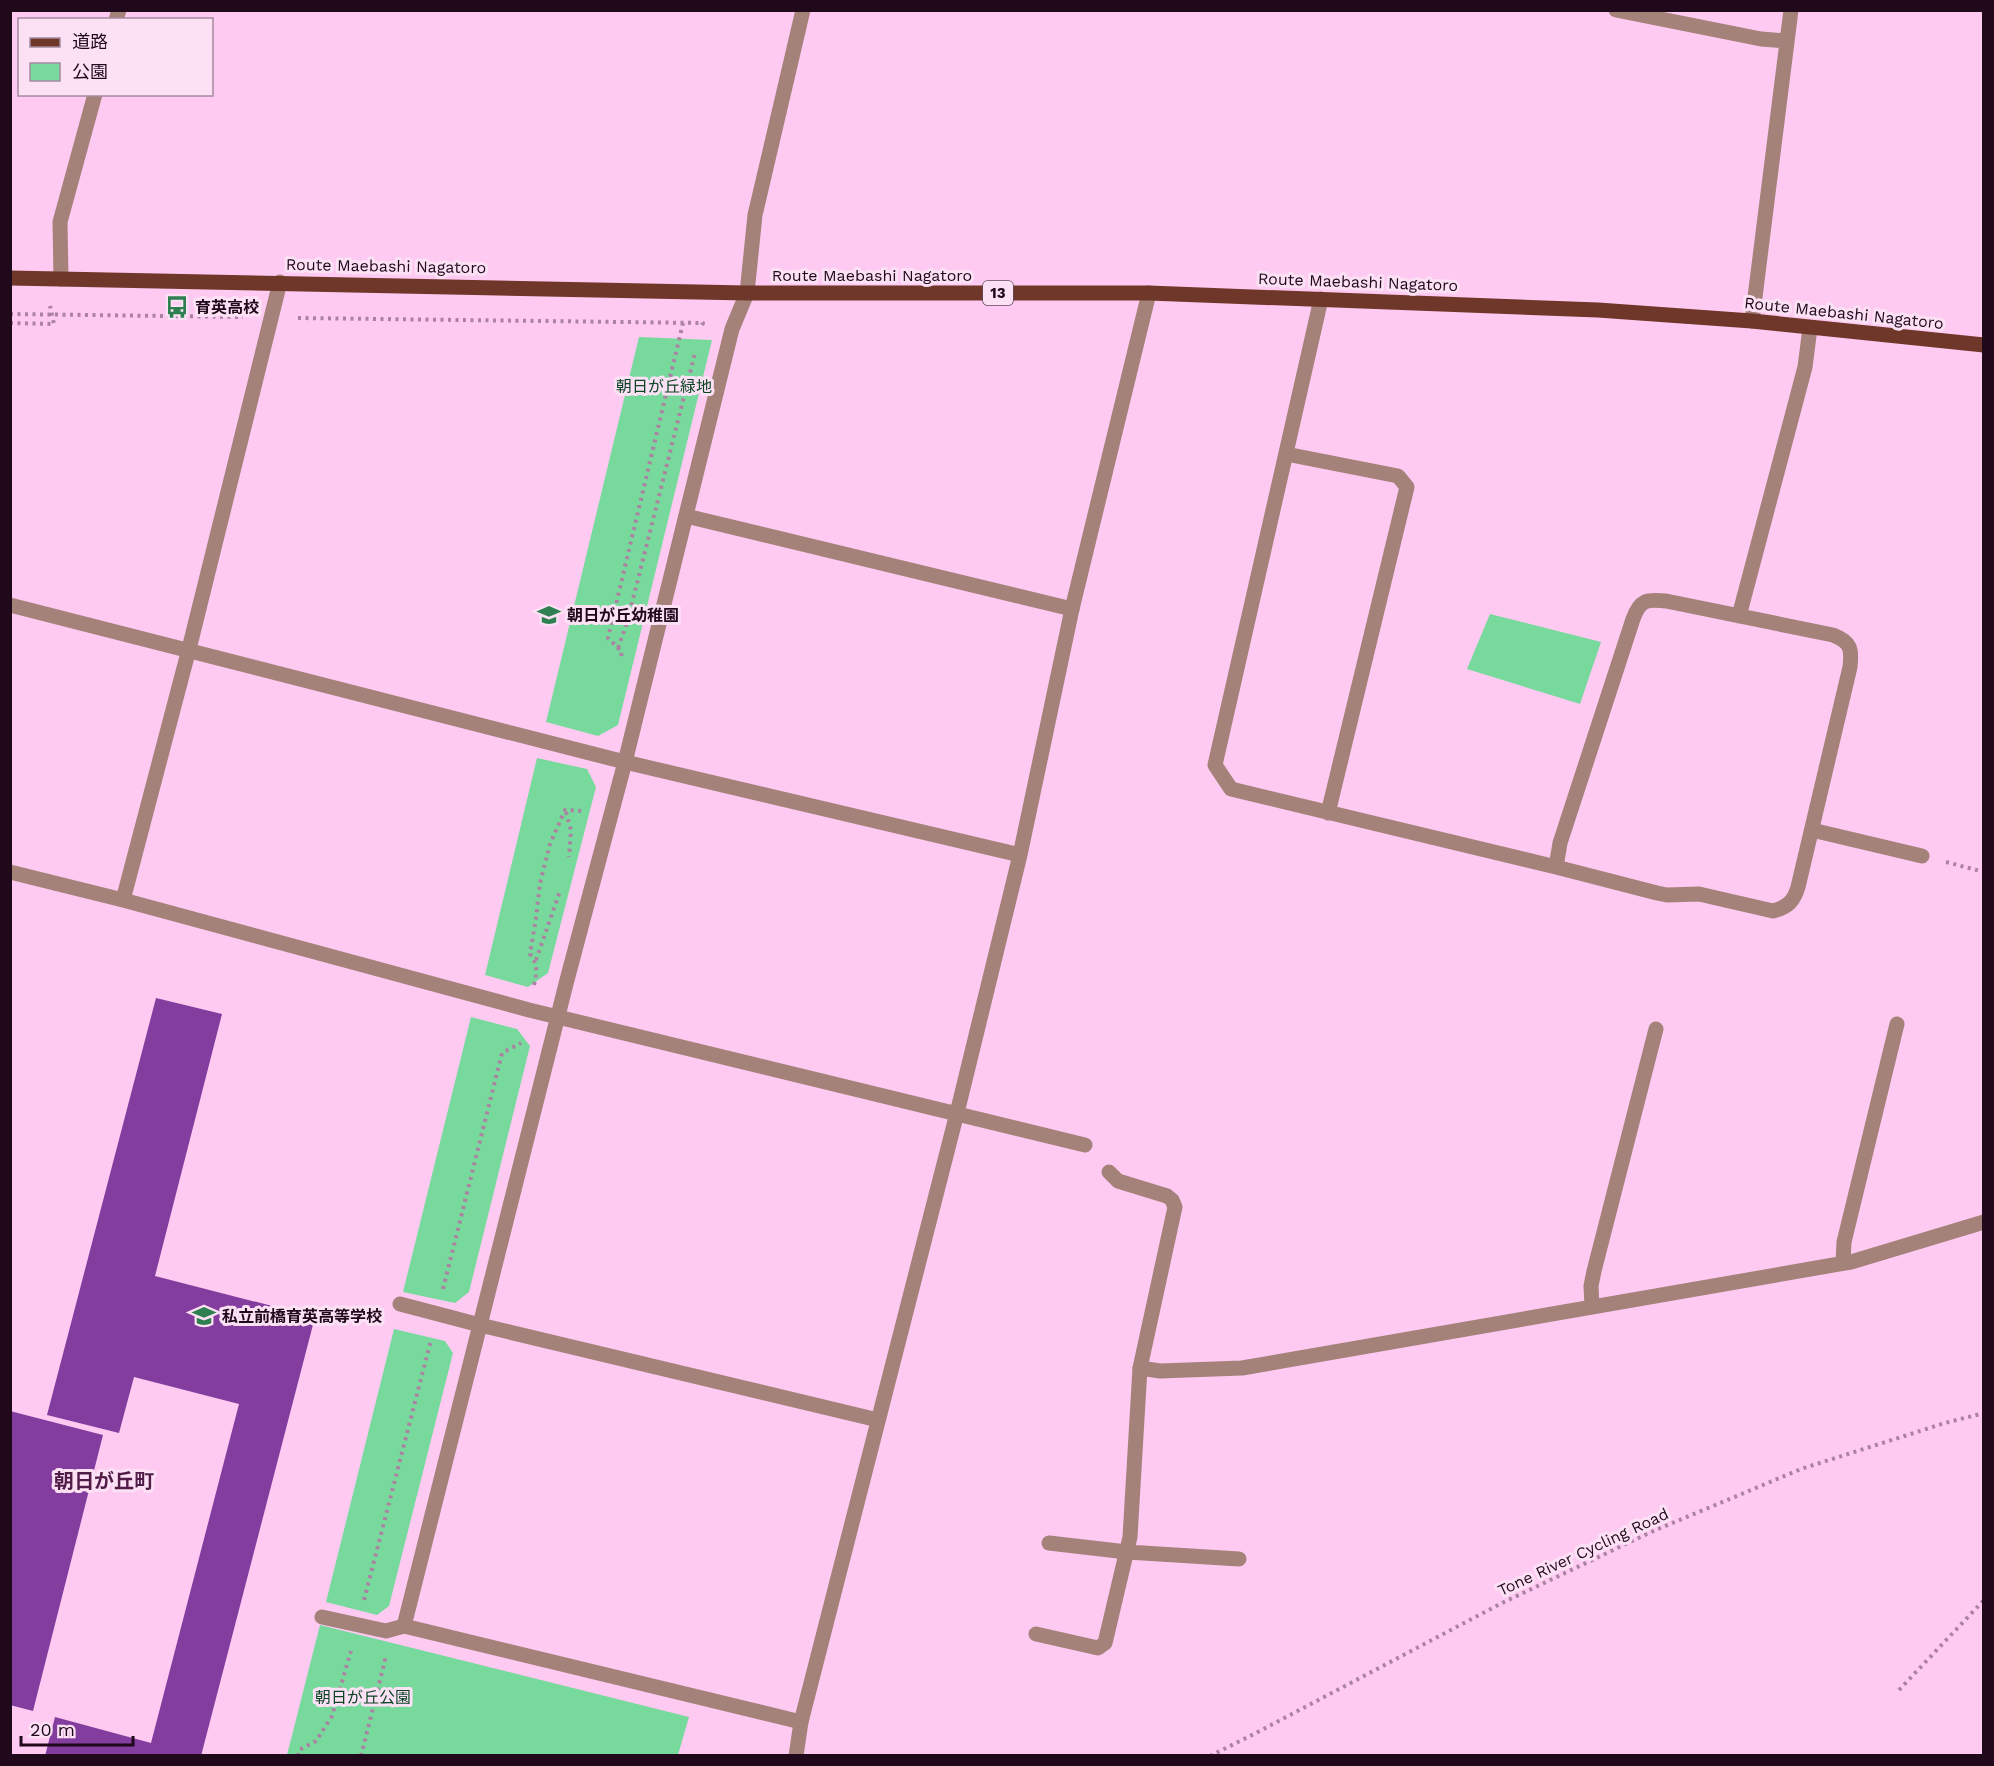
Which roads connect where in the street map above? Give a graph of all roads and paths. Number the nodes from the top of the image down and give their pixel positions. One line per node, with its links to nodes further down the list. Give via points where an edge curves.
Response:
1 (803, 10): 9 (street, via 755,215)
2 (1616, 10): 4 (street)
3 (1791, 10): 4 (street)
4 (1787, 41): 14 (street)
5 (94, 96): 7 (street, via 60,222)
6 (10, 278): 7 (main road, Route Maebashi Nagatoro / 13)
7 (61, 279): 8 (main road, Route Maebashi Nagatoro / 13)
8 (280, 282): 9 (main road, Route Maebashi Nagatoro / 13); 13 (street)
9 (747, 292): 10 (main road, Route Maebashi Nagatoro / 13); 23 (street, via 732,329)
10 (1149, 293): 11 (main road, Route Maebashi Nagatoro / 13); 25 (street)
11 (1321, 299): 14 (main road, Route Maebashi Nagatoro / 13, via 1598,310); 22 (street)
12 (10, 314): 13 (path)
13 (271, 317): 16 (path); 28 (street)
14 (1752, 321): 18 (main road, Route Maebashi Nagatoro / 13)
15 (10, 323): 17 (path)
16 (684, 323): 19 (path, via 703,323); 27 (path, via 608,638)
17 (54, 324)
18 (1810, 328): 20 (main road, Route Maebashi Nagatoro / 13); 26 (street, via 1805,367)
19 (700, 335)
20 (1983, 345)
21 (697, 346): 27 (path)
22 (1286, 454): 33 (street, via 1215,765 1231,789); 33 (street, via 1398,477 1407,487)
23 (686, 516): 25 (street); 30 (street)
24 (10, 604): 28 (street)
25 (1072, 609): 35 (street)
26 (1739, 616): 34 (street, via 1833,635 1845,639 1849,647 1850,667); 38 (street, via 1654,600 1637,608 1560,843)
27 (618, 648): 29 (path, via 622,652)
28 (189, 649): 30 (street); 42 (street)
29 (620, 660)
30 (625, 762): 35 (street); 45 (street)
31 (585, 804): 32 (path, via 583,811)
32 (565, 810): 37 (path, via 571,830); 43 (path, via 550,844 540,883 530,954)
33 (1328, 813): 38 (street)
34 (1812, 830): 36 (street); 38 (street, via 1794,899 1785,908 1773,911 1699,894 1657,893)
35 (1020, 855): 49 (street)
36 (1922, 856): 40 (path)
37 (568, 864)
38 (1556, 867)
39 (10, 872): 42 (street)
40 (1983, 872)
41 (564, 881): 43 (path)
42 (123, 900): 45 (street)
43 (536, 961): 44 (path)
44 (533, 989)
45 (559, 1017): 49 (street); 57 (street)
46 (1897, 1024): 53 (street, via 1844,1242)
47 (1656, 1029): 55 (street, via 1594,1271)
48 (524, 1034): 56 (path, via 521,1045 502,1053)
49 (957, 1113): 50 (street); 60 (street)
50 (1085, 1145)
51 (1109, 1172): 58 (street, via 1118,1181 1167,1196 1175,1207)
52 (1983, 1222): 53 (street)
53 (1843, 1263): 55 (street)
54 (400, 1304): 56 (street)
55 (1592, 1307): 58 (street, via 1242,1368)
56 (437, 1314): 57 (street); 66 (path)
57 (480, 1325): 60 (street); 67 (street)
58 (1140, 1368): 62 (street)
59 (1983, 1413): 74 (path, Tone River Cycling Road, via 1801,1469 1651,1532 1500,1604)
60 (878, 1420): 70 (street)
61 (1049, 1542): 62 (street)
62 (1127, 1552): 63 (street); 68 (street, via 1105,1643 1098,1648)
63 (1239, 1559)
64 (1983, 1600): 69 (path)
65 (322, 1617): 66 (street)
66 (358, 1625): 67 (street, via 386,1631); 71 (path, via 332,1716 316,1741)
67 (404, 1626): 70 (street); 72 (path, via 390,1639)
68 (1036, 1634)
69 (1899, 1690)
70 (801, 1722): 73 (street)
71 (298, 1755)
72 (361, 1755)
73 (796, 1755)
74 (1210, 1755)

